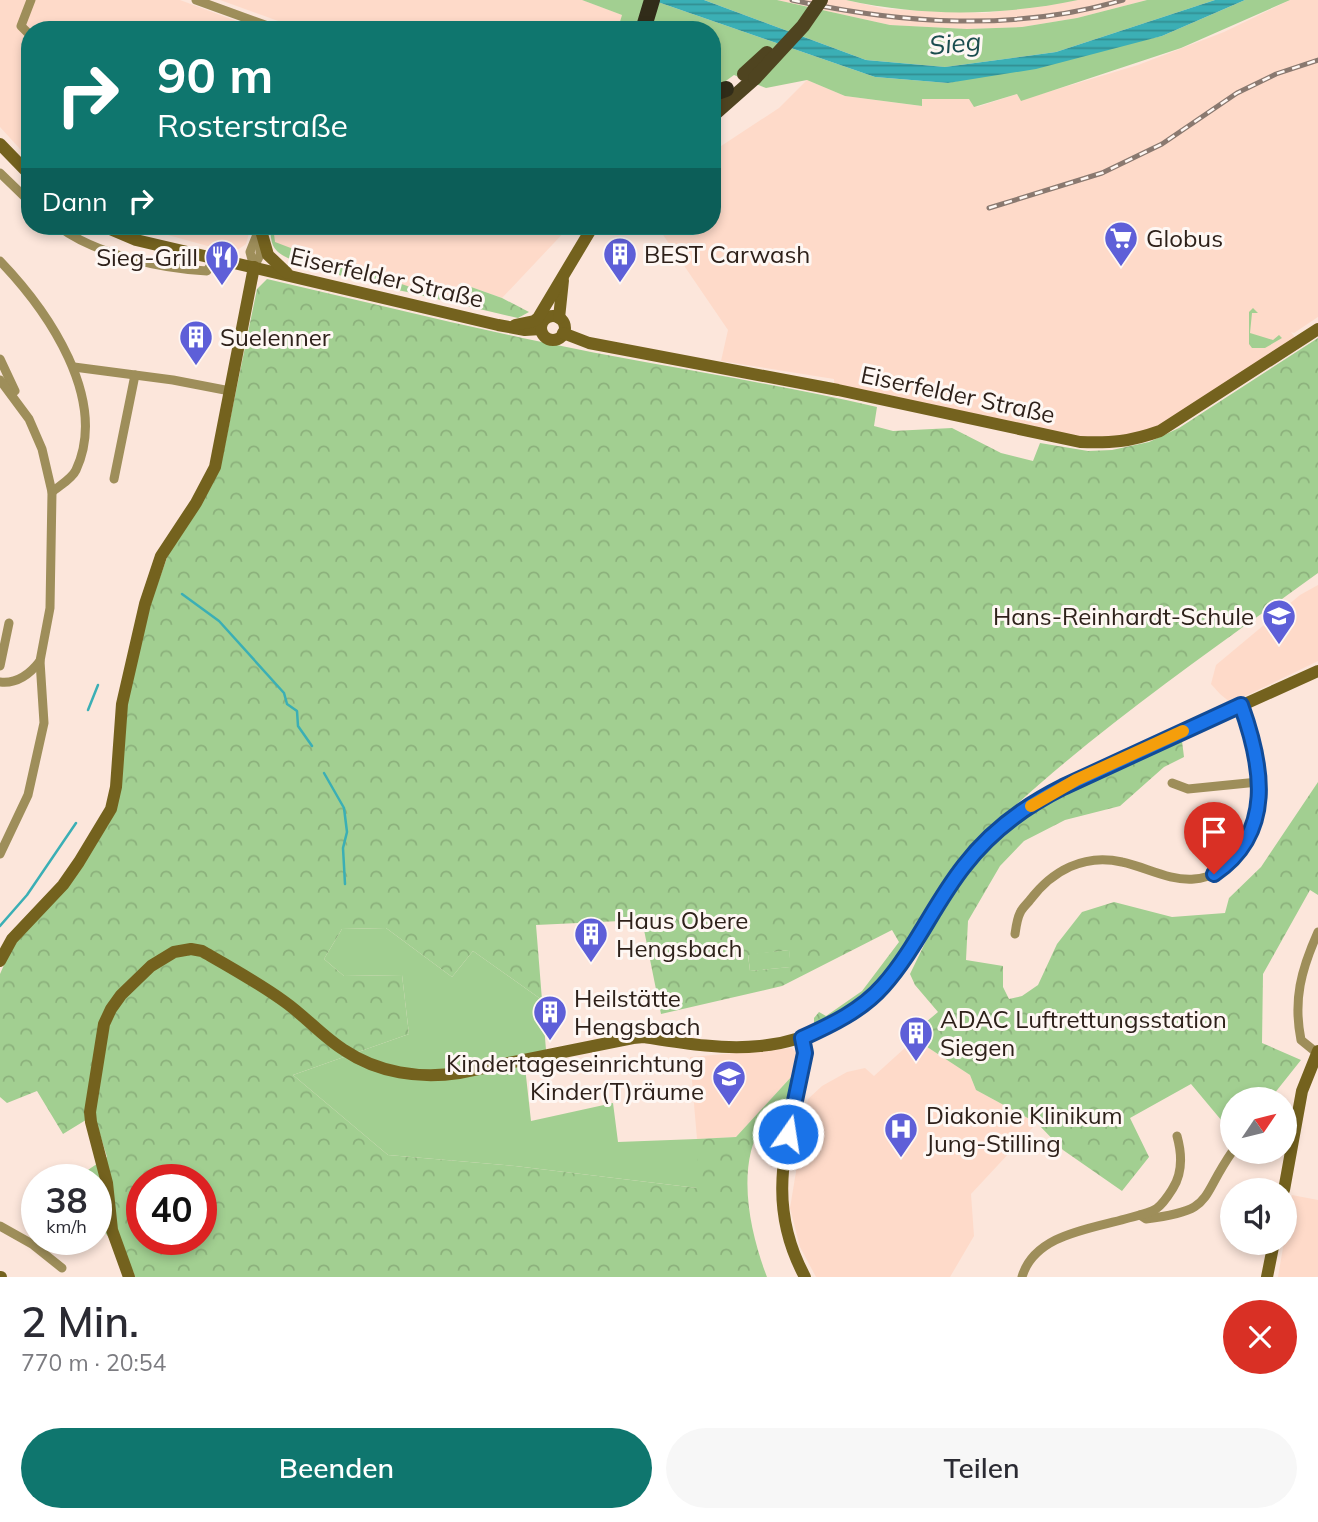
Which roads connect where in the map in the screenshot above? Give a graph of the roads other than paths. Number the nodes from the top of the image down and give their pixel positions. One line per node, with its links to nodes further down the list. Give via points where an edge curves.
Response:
1 (31, 0): 6 (street)
2 (196, 0): 7 (street)
3 (652, 0): 8 (highway)
4 (810, 0): 9 (main road, bridge)
5 (821, 0): 9 (main road, bridge, via 803,26)
6 (23, 21)
7 (254, 21)
8 (646, 21)
9 (750, 76): 10 (main road); 11 (main road)
10 (721, 92)
11 (721, 107)
12 (0, 144): 13 (street)
13 (21, 166)
14 (0, 173): 15 (street)
15 (21, 194)
16 (70, 235): 21 (street, via 120,255 190,270 207,271)
17 (124, 235): 21 (street, Eiserfelder Straße)
18 (260, 235): 23 (street, via 260,255)
19 (262, 235): 24 (street, via 268,255)
20 (588, 235): 25 (street)
21 (215, 258): 23 (street, Eiserfelder Straße)
22 (0, 261): 32 (street, via 41,310)
23 (254, 267): 24 (street, Eiserfelder Straße); 35 (street)
24 (290, 275): 27 (street, Eiserfelder Straße)
25 (564, 275): 26 (street); 27 (street, via 538,318 521,325)
26 (555, 317): 28 (street, via 545,319); 30 (street, via 563,323)
27 (498, 325): 28 (street, Eiserfelder Straße)
28 (541, 329): 30 (street, Eiserfelder Straße, via 549,339)
29 (1318, 329): 30 (street, Eiserfelder Straße, via 1160,431 1115,443 1080,442 589,343)
30 (563, 333)
31 (0, 359): 36 (street, via 15,391)
32 (74, 367): 33 (street); 38 (street, via 87,432 75,472)
33 (135, 375): 35 (street); 37 (street)
34 (0, 380): 36 (street)
35 (230, 391): 51 (street, via 215,467 161,556 145,604 122,704 111,809 68,877 12,939)
36 (11, 394): 38 (street, via 38,439)
37 (114, 479)
38 (52, 492): 40 (street, via 50,608)
39 (9, 623): 41 (street)
40 (40, 661): 43 (street, via 11,683); 47 (street, via 44,723 34,772)
41 (0, 666)
42 (1318, 671): 44 (street)
43 (0, 682)
44 (1241, 705): 45 (street); 52 (street, via 1076,780 1010,820 963,868 881,988 862,1005)
45 (1258, 782): 46 (street, via 1188,789); 49 (street, via 1254,829 1231,862 1214,874 1194,879 1166,876 1120,861 1091,859 1065,868 1043,884 1020,913)
46 (1172, 783)
47 (0, 854)
48 (1318, 932): 50 (street)
49 (1015, 933)
50 (1315, 944): 53 (street, via 1298,989 1296,1016 1301,1040)
51 (0, 961)
52 (802, 1038): 61 (street, via 733,1048 633,1038 459,1073 410,1075 344,1050 284,1001 202,951 174,952 134,981 111,1009 104,1024 90,1112 107,1183 112,1230); 62 (street, via 805,1053 781,1185 789,1234)
53 (1317, 1052): 56 (street, via 1302,1091)
54 (1177, 1136): 57 (street, via 1181,1166 1177,1183 1166,1200)
55 (1224, 1164): 57 (street, via 1199,1206 1168,1216 1146,1219)
56 (1286, 1178)
57 (1140, 1215): 63 (street, via 1063,1236 1034,1256)
58 (0, 1226): 60 (street)
59 (1271, 1255): 64 (street)
60 (62, 1268)
61 (129, 1277)
62 (806, 1277)
63 (1022, 1277)
64 (1267, 1277)

